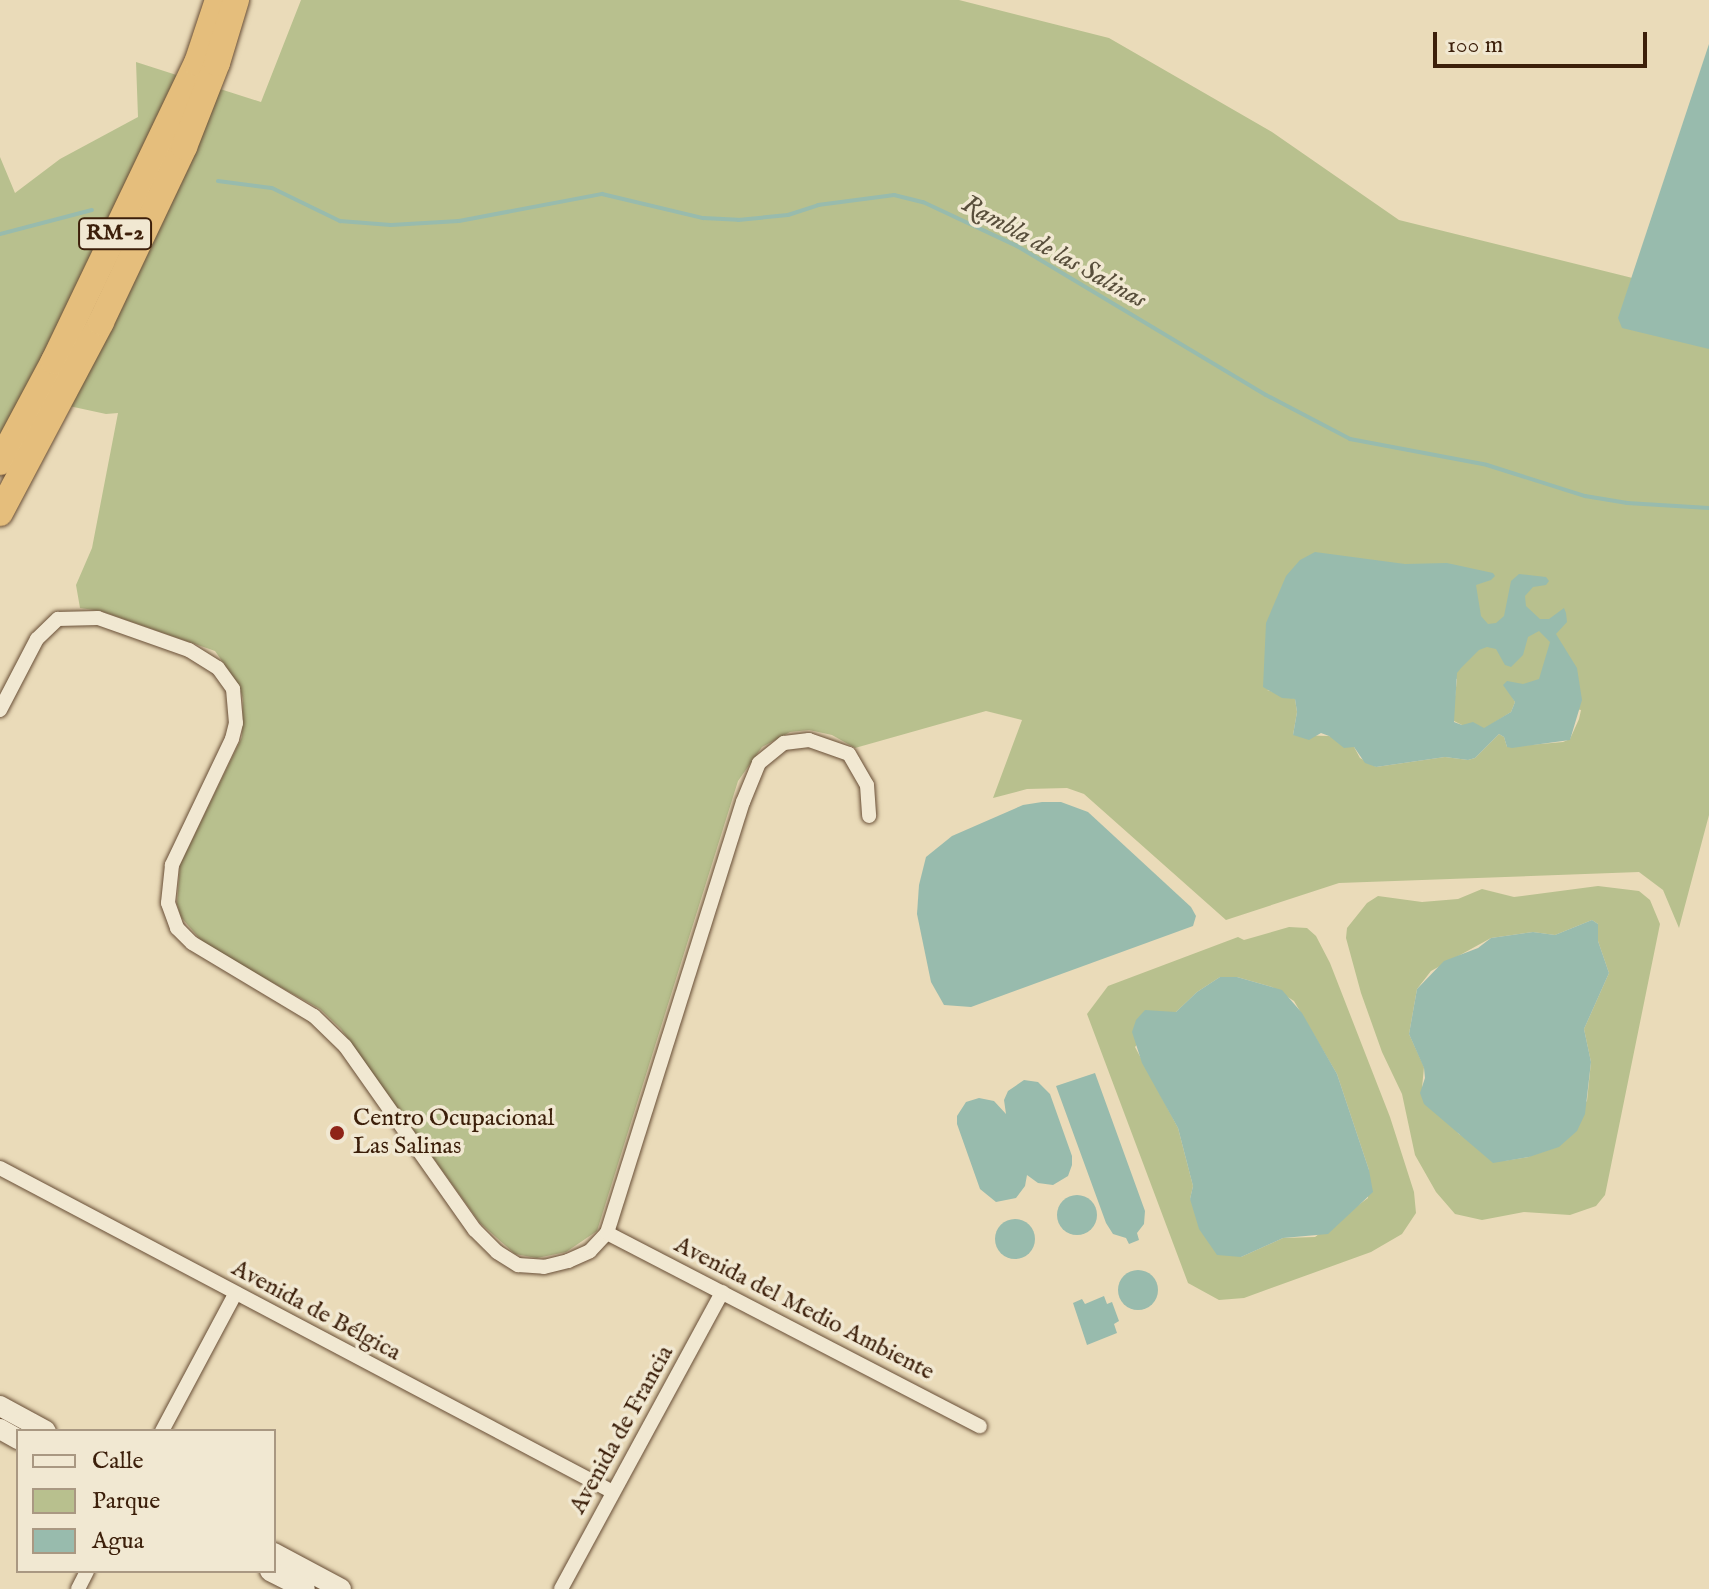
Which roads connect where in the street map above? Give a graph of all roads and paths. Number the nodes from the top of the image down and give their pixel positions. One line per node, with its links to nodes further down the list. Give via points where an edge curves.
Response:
1 (218, 0): 5 (highway, RM-2, via 197,63)
2 (236, 0): 4 (highway, RM-2)
3 (247, 0): 4 (highway, via 228,52)
4 (217, 63): 6 (highway, RM-2, via 184,147 101,322)
5 (0, 462)
6 (0, 513)
7 (0, 710): 10 (street, via 37,639 58,619 98,618 189,650 218,668 233,689 236,723 172,865 168,903 177,928 192,943 314,1016 345,1046 475,1230 507,1260 553,1266 590,1251)
8 (869, 816): 10 (street, via 867,785 849,754 809,740 784,743 759,763)
9 (0, 1168): 12 (street, Avenida de Bélgica)
10 (607, 1233): 11 (street, Avenida del Medio Ambiente)
11 (722, 1292): 14 (street, Avenida del Medio Ambiente); 17 (street, Avenida de Francia)
12 (235, 1294): 16 (street); 17 (street, Avenida de Bélgica)
13 (0, 1406): 15 (street)
14 (980, 1426)
15 (42, 1429)
16 (163, 1429)
17 (613, 1492): 22 (street, Avenida de Francia)
18 (276, 1554): 21 (street)
19 (274, 1573): 20 (street)
20 (305, 1589)
21 (341, 1589)
22 (561, 1589)

